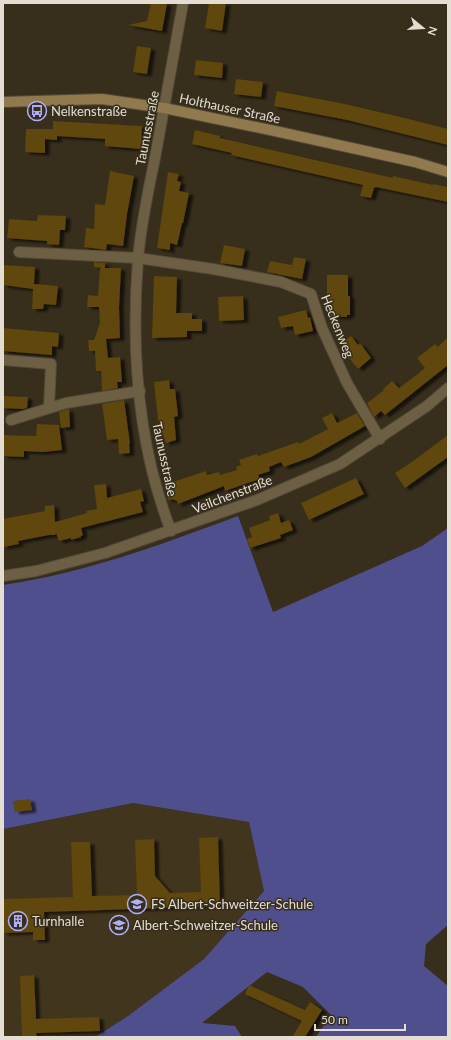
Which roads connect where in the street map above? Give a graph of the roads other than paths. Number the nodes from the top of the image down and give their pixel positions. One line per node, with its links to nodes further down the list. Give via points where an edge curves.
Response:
1 (183, 3): 3 (street, Taunusstraße)
2 (3, 102): 3 (street, Holthauser Straße, via 102,99)
3 (164, 108): 4 (street, Holthauser Straße, via 415,162); 6 (street, Taunusstraße)
4 (448, 172)
5 (19, 252): 6 (street)
6 (138, 258): 9 (street, Taunusstraße, via 136,355); 12 (street, Heckenweg, via 281,282 310,294 322,328 347,382)
7 (3, 360): 10 (street, via 51,364)
8 (448, 388): 12 (street, Veilchenstraße, via 428,406)
9 (140, 391): 10 (street); 13 (street, Taunusstraße, via 154,478)
10 (49, 407): 11 (street)
11 (11, 420)
12 (380, 439): 13 (street, Veilchenstraße, via 340,464 257,500)
13 (171, 531): 14 (street, Veilchenstraße, via 105,553 36,571)
14 (3, 576)

